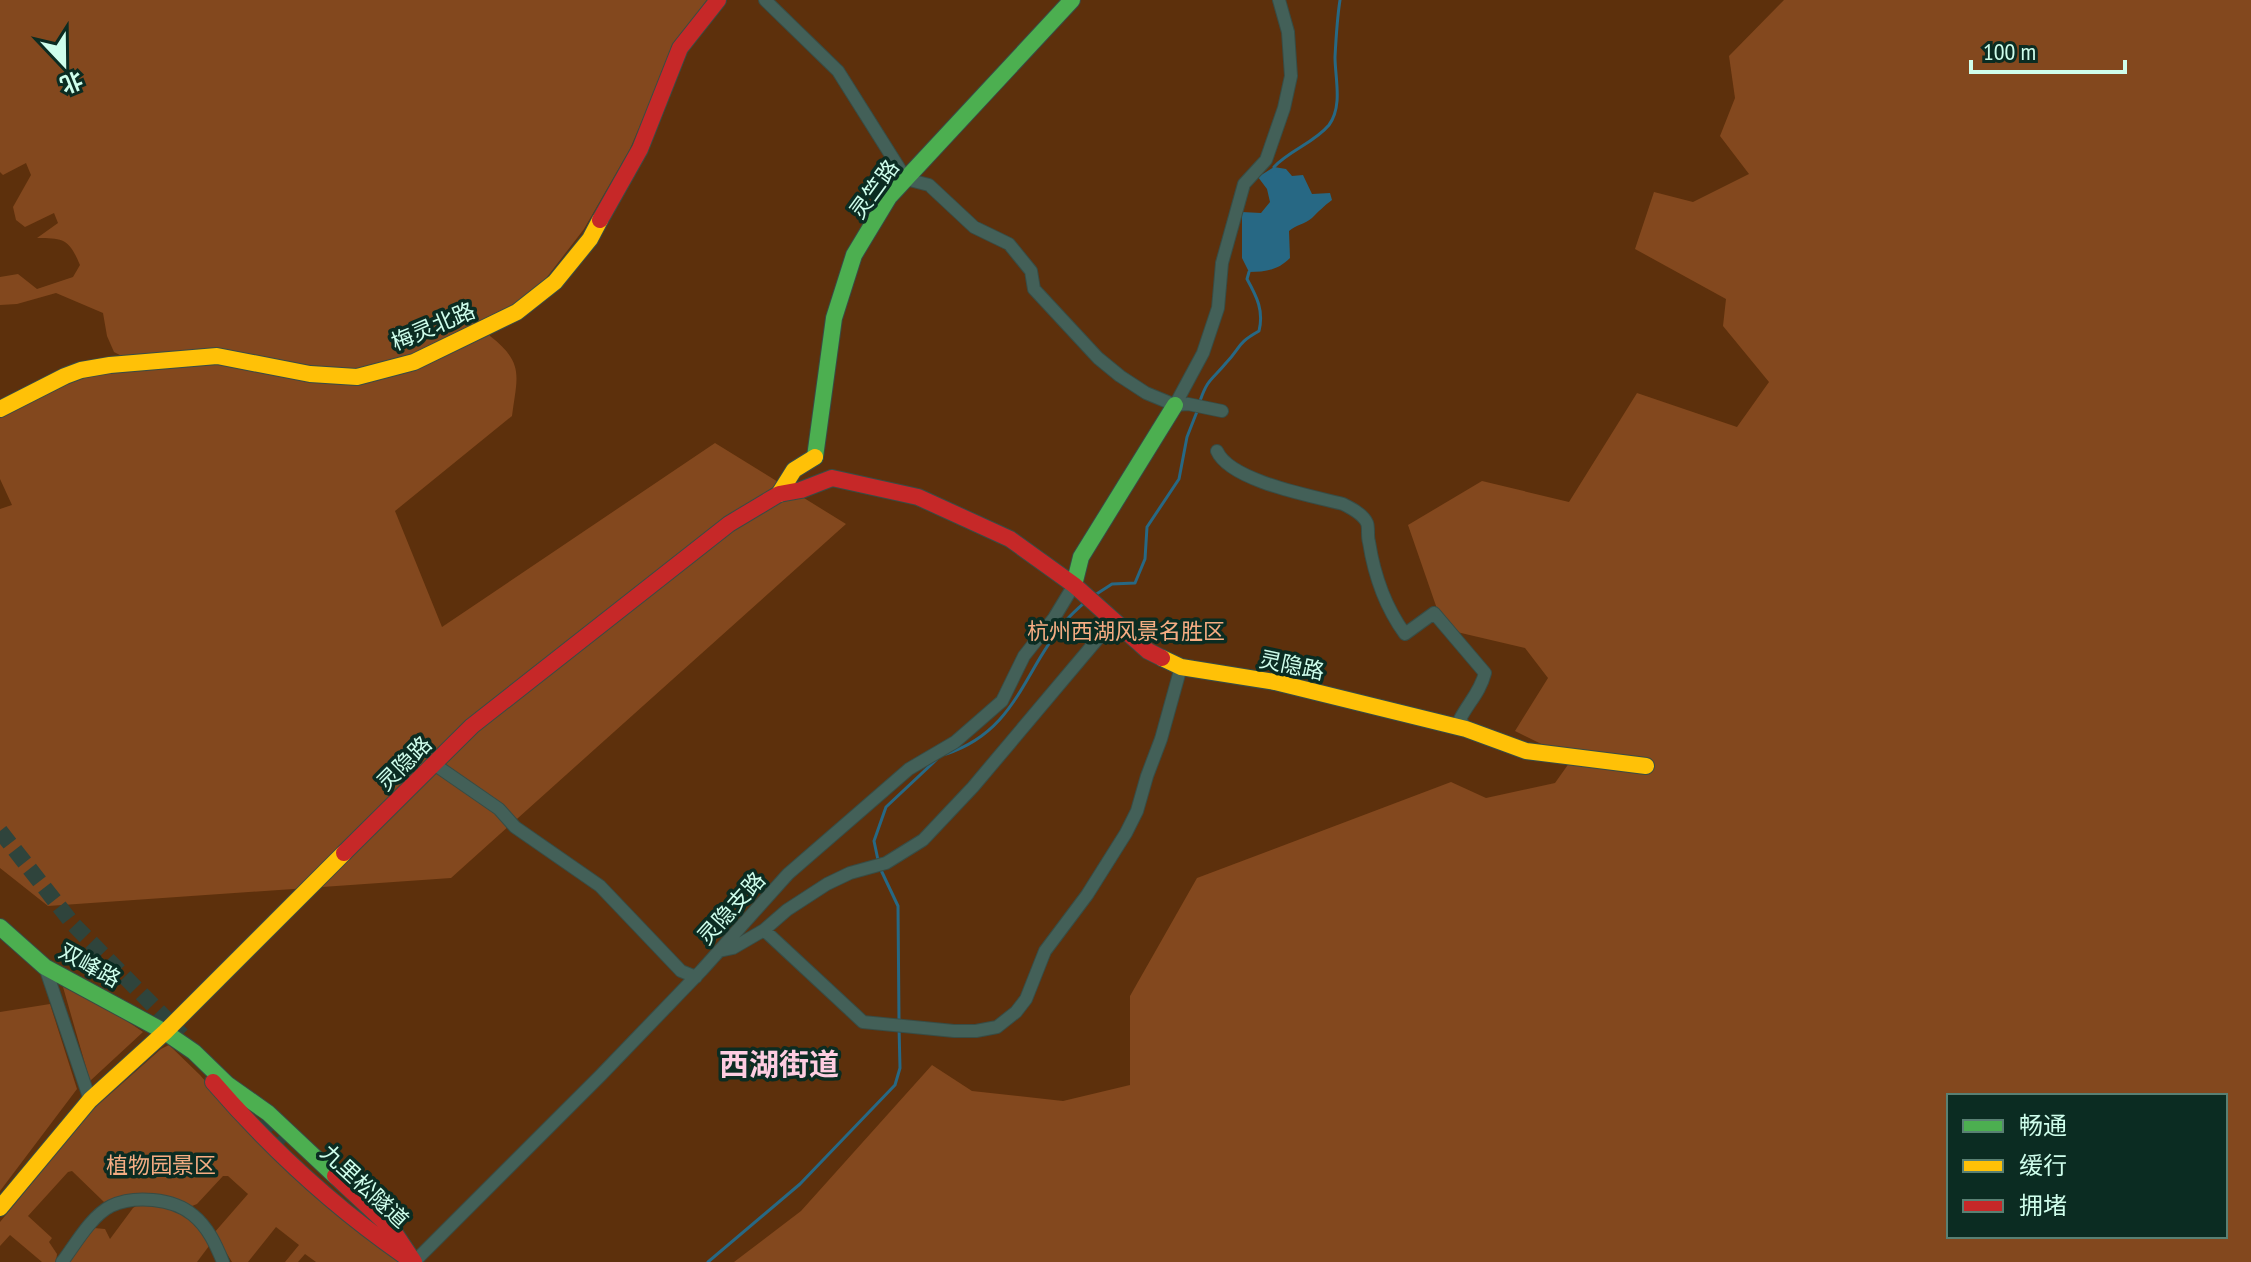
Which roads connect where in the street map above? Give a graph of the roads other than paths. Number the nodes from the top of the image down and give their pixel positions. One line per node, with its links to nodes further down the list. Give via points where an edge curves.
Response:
1 (718, 0): 7 (street, 梅灵北路, via 680,48 640,149 590,239 555,282 517,312 414,362 357,377 310,374 217,356 110,365 65,376)
2 (765, 0): 5 (street, via 838,71)
3 (1072, 0): 5 (street, 灵竺路)
4 (1279, 0): 6 (street, via 1291,76 1284,108 1266,160 1244,184 1222,263 1218,308)
5 (906, 179): 6 (street, via 929,185 974,227 1009,244 1031,271 1034,289 1098,358 1146,393); 10 (street, 灵竺路, via 854,255 834,318)
6 (1183, 405): 8 (street); 13 (street, via 1081,557)
7 (0, 409)
8 (1222, 411)
9 (1217, 451): 16 (street, via 1257,480 1343,504 1366,521 1382,591 1405,634 1434,613 1485,673 1460,719)
10 (815, 457): 11 (street); 12 (street, via 794,470)
11 (832, 478): 12 (street); 13 (street, 灵隐路, via 918,497 1010,539)
12 (779, 494): 17 (street, 灵隐路, via 717,533 472,726)
13 (1077, 588): 14 (street, 灵隐路); 21 (street, 灵隐支路, via 1024,656 1002,701 955,742 909,769 816,848)
14 (1117, 624): 15 (street, 灵隐路, via 1148,651); 20 (street, via 1101,635 923,840 879,865 827,884)
15 (1181, 667): 16 (street, 灵隐路, via 1275,682); 20 (street, via 1126,833 1045,951 1026,999 997,1027 976,1031 863,1022)
16 (1466, 729): 18 (street, 灵隐路, via 1526,751)
17 (434, 764): 23 (street, via 600,886 681,971); 24 (street, 灵隐路)
18 (1646, 766)
19 (0, 927): 22 (street, 双峰路)
20 (764, 930): 21 (street)
21 (719, 951): 23 (street, 灵隐支路)
22 (45, 967): 24 (street, 双峰路); 25 (street)
23 (696, 977): 30 (street, 灵隐支路)
24 (165, 1032): 25 (street, 灵隐路); 30 (street, 双峰路, via 279,1124 392,1229)
25 (90, 1100): 27 (street, 灵隐路)
26 (286, 1142): 30 (street, 九里松隧道)
27 (0, 1208)
28 (62, 1262): 29 (street, via 94,1220 109,1207 133,1199 173,1205 192,1214)
29 (223, 1262)
30 (414, 1262)

